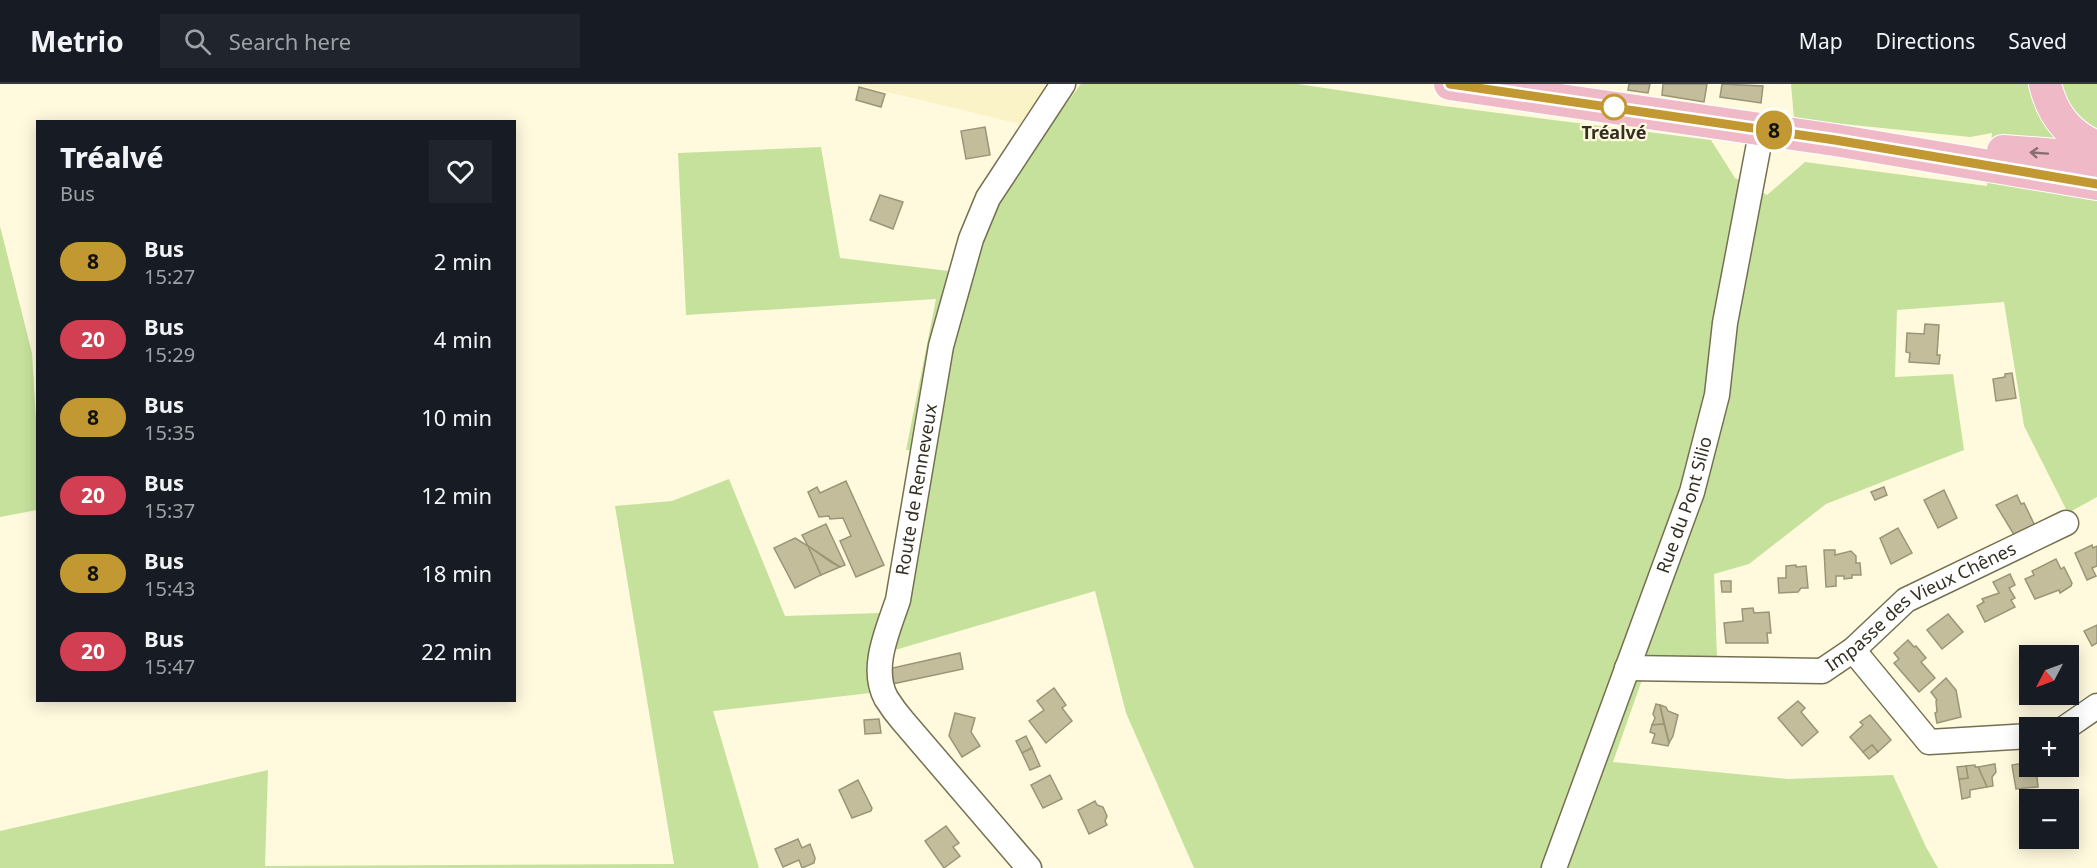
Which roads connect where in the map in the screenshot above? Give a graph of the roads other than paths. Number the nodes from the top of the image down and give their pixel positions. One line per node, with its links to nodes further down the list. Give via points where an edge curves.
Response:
1 (1063, 84): 15 (street, Route de Renneveux, via 988,198 970,239 942,346 898,600 878,671 885,696 903,722)
2 (1450, 84): 4 (main road)
3 (2045, 84): 6 (main road, via 2056,115 2065,126)
4 (1762, 128): 5 (main road); 11 (street, Rue du Pont Silio, via 1725,323 1712,417 1692,492)
5 (1835, 140): 7 (main road, one-way to 5); 8 (main road)
6 (2097, 147)
7 (2097, 158)
8 (2097, 184)
9 (2066, 522): 10 (street, Impasse des Vieux Chênes, via 1906,600)
10 (1853, 650): 11 (street, Impasse des Vieux Chênes, via 1822,671); 14 (street, via 1929,742)
11 (1627, 668): 16 (street, Rue du Pont Silio)
12 (2097, 705): 13 (street)
13 (2079, 718)
14 (2019, 737)
15 (1029, 868)
16 (1554, 868)

